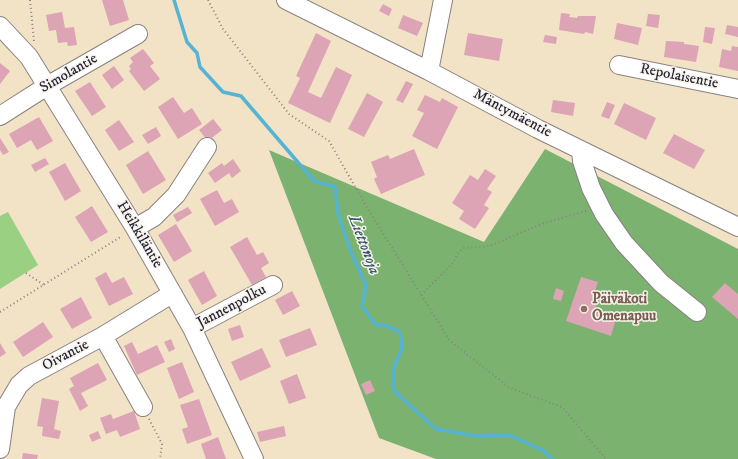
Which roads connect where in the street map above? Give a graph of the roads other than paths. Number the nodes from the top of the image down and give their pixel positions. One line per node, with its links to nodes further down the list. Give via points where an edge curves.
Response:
1 (286, 0): 3 (street, Mäntymäentie)
2 (443, 0): 7 (street)
3 (311, 6): 7 (street, Mäntymäentie)
4 (0, 26): 8 (street, Heikkiläntie, via 29,57)
5 (138, 34): 8 (street, Simolantie)
6 (619, 65): 9 (street, Repolaisentie)
7 (429, 71): 12 (street, Mäntymäentie)
8 (47, 86): 10 (street, Simolantie); 14 (street, Heikkiläntie)
9 (738, 89)
10 (0, 116)
11 (207, 147): 14 (street, via 176,195 154,217)
12 (581, 150): 13 (street, Mäntymäentie); 17 (street, via 591,188 604,214 624,243 661,283)
13 (738, 227)
14 (135, 228): 16 (street, Heikkiläntie)
15 (273, 285): 18 (street, Jannenpolku)
16 (173, 294): 18 (street, Heikkiläntie); 19 (street, Oivantie)
17 (697, 312)
18 (192, 328): 23 (street, Heikkiläntie)
19 (103, 336): 20 (street, Oivantie, via 29,376); 21 (street)
20 (7, 392): 22 (street, Oivantie)
21 (143, 407)
22 (0, 448)
23 (254, 459)

